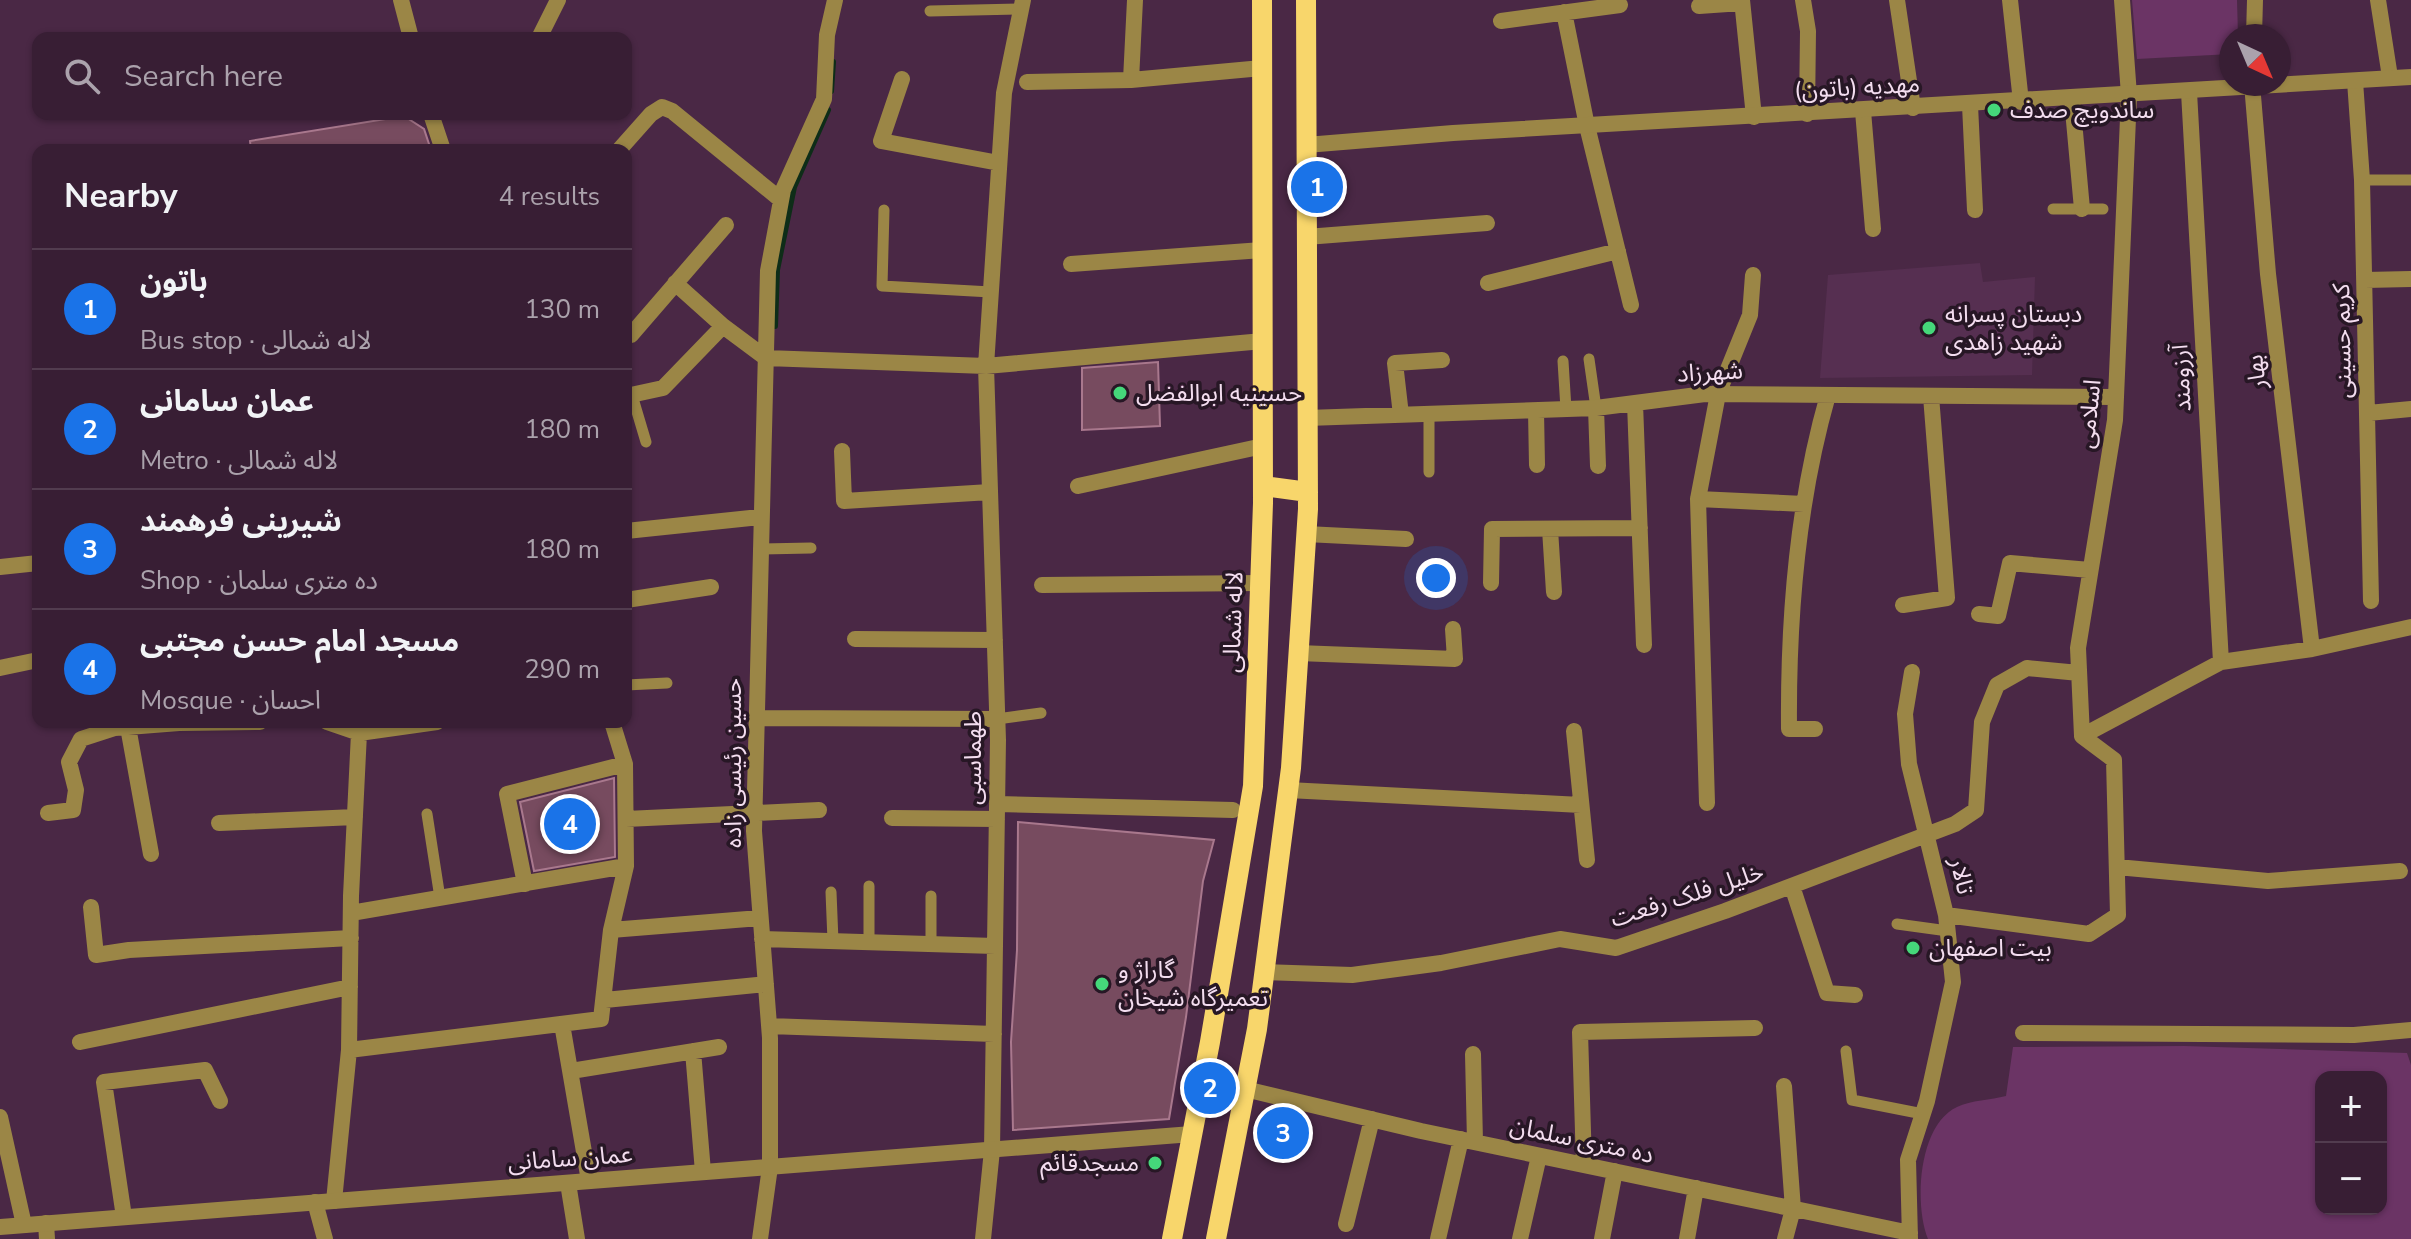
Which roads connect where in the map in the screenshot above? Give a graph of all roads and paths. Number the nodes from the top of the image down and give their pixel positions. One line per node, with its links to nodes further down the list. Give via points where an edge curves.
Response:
1 (401, 0): 21 (street)
2 (558, 0): 22 (street)
3 (835, 0): 50 (street, حسین رئیسی زاده, via 827,35 824,99)
4 (1135, 0): 27 (street)
5 (1262, 0): 23 (main road, لاله شمالی)
6 (1306, 0): 46 (main road)
7 (1803, 0): 40 (street)
8 (1897, 0): 38 (street)
9 (2010, 0): 36 (street)
10 (2122, 0): 33 (street, اسلامی)
11 (2255, 0): 20 (street)
12 (2378, 0): 24 (street)
13 (1742, 1): 16 (street); 41 (street)
14 (1022, 5): 17 (lane); 47 (street, طهماسبی, via 1004,93)
15 (1620, 5): 18 (street)
16 (1699, 6)
17 (930, 11)
18 (1564, 12): 19 (street); 43 (street)
19 (1501, 21)
20 (2254, 24)
21 (409, 32)
22 (542, 32)
23 (1262, 68): 27 (street); 60 (main road, لاله شمالی)
24 (2390, 77): 25 (street, مهدیه (باتون)); 28 (street, مهدیه (باتون))
25 (2411, 77)
26 (902, 79): 47 (street, via 881,141)
27 (1131, 80): 29 (street)
28 (2355, 81): 30 (street, مهدیه (باتون)); 48 (street, کریم حسینی)
29 (1027, 82)
30 (2291, 84)
31 (2219, 89): 32 (street, مهدیه (باتون))
32 (2189, 92): 33 (street, مهدیه (باتون)); 133 (street, آرزومند)
33 (2129, 95): 35 (street, مهدیه (باتون)); 82 (street, اسلامی)
34 (2253, 96): 130 (street, بهار)
35 (2072, 99): 36 (street, مهدیه (باتون)); 52 (street)
36 (2021, 102): 37 (street, مهدیه (باتون))
37 (1970, 105): 38 (street, مهدیه (باتون)); 55 (street)
38 (1913, 108): 39 (street, مهدیه (باتون))
39 (1863, 111): 40 (street, مهدیه (باتون)); 58 (street)
40 (1807, 114): 41 (street, مهدیه (باتون))
41 (1754, 117): 43 (street, مهدیه (باتون))
42 (433, 120): 44 (street)
43 (1587, 126): 46 (street, مهدیه (باتون)); 61 (street)
44 (441, 144)
45 (624, 144): 50 (street, via 662,107)
46 (1306, 145): 59 (main road)
47 (999, 163): 68 (street, طهماسبی)
48 (2362, 180): 49 (lane); 65 (street, کریم حسینی)
49 (2411, 180)
50 (781, 200): 73 (street, حسین رئیسی زاده, via 768,271)
51 (2053, 209): 52 (lane)
52 (2082, 209): 53 (lane)
53 (2103, 209)
54 (884, 210): 68 (lane, via 882,286)
55 (1975, 210)
56 (1487, 223): 59 (street)
57 (726, 225): 66 (street)
58 (1873, 229)
59 (1306, 237): 92 (main road)
60 (1262, 250): 62 (street); 72 (main road, لاله شمالی)
61 (1618, 251): 67 (street); 69 (street)
62 (1071, 264)
63 (1753, 275): 78 (street, via 1750,315)
64 (2411, 279): 65 (street)
65 (2365, 280): 89 (street, کریم حسینی)
66 (675, 283): 70 (street); 71 (street)
67 (1488, 283)
68 (991, 292): 77 (street, طهماسبی)
69 (1631, 305)
70 (723, 326): 73 (street); 79 (street, via 668,385)
71 (632, 334)
72 (1263, 341): 77 (street); 94 (main road, لاله شمالی)
73 (766, 358): 77 (street); 105 (street, حسین رئیسی زاده)
74 (1589, 359): 85 (lane)
75 (1442, 360): 91 (street, via 1395,363)
76 (1563, 361): 86 (lane)
77 (986, 366): 101 (street, طهماسبی)
78 (1718, 394): 80 (street, شهرزاد); 83 (street, شهرزاد); 103 (street)
79 (632, 395)
80 (1828, 395): 81 (street, شهرزاد); 104 (street)
81 (1931, 396): 82 (street, شهرزاد); 123 (street, via 1947,598)
82 (2116, 397): 115 (street, اسلامی)
83 (1635, 403): 85 (street, شهرزاد); 106 (street)
84 (632, 404): 93 (lane)
85 (1596, 408): 86 (street, شهرزاد); 97 (street)
86 (1566, 409): 88 (street, شهرزاد)
87 (2411, 409): 89 (street)
88 (1536, 411): 90 (street, شهرزاد); 96 (street)
89 (2368, 413): 122 (street, کریم حسینی)
90 (1429, 414): 91 (street, شهرزاد); 98 (lane)
91 (1401, 415): 92 (street, شهرزاد)
92 (1307, 418): 102 (main road)
93 (646, 442)
94 (1263, 446): 99 (street); 100 (main road, لاله شمالی)
95 (842, 451): 101 (street, via 844,501)
96 (1537, 465)
97 (1598, 466)
98 (1429, 472)
99 (1078, 486)
100 (1263, 486): 102 (main road); 116 (main road, لاله شمالی)
101 (990, 492): 128 (street, طهماسبی)
102 (1308, 492): 109 (main road)
103 (1698, 499): 104 (street); 151 (street)
104 (1804, 504): 146 (street, via 1788,676 1789,729)
105 (760, 517): 108 (street); 112 (street, حسین رئیسی زاده)
106 (1640, 528): 107 (street); 129 (street)
107 (1550, 529): 117 (street, via 1492,529); 120 (street)
108 (632, 530)
109 (1306, 534): 110 (street); 131 (main road)
110 (1406, 539)
111 (811, 548): 112 (lane)
112 (759, 549): 140 (street, حسین رئیسی زاده)
113 (32, 564): 114 (street)
114 (0, 567)
115 (2090, 570): 124 (street, via 2010,563 1998,616); 136 (street, اسلامی)
116 (1260, 583): 118 (street); 211 (main road, لاله شمالی, via 1253,786)
117 (1491, 583)
118 (1042, 585)
119 (711, 587): 121 (street)
120 (1554, 592)
121 (632, 599)
122 (2371, 601)
123 (1903, 605)
124 (1979, 614)
125 (2411, 627): 130 (street)
126 (1453, 629): 131 (street, via 1455,659)
127 (855, 639): 128 (street)
128 (995, 640): 141 (street, طهماسبی)
129 (1644, 645)
130 (2312, 649): 133 (street)
131 (1298, 653): 150 (main road)
132 (32, 661): 134 (street)
133 (2221, 662): 148 (street)
134 (0, 668)
135 (1912, 672): 163 (street, via 1905,714 1909,764)
136 (2079, 673): 148 (street, اسلامی); 163 (street, تالار, via 2027,668 1997,685 1982,722 1976,810)
137 (667, 683): 138 (lane)
138 (632, 685)
139 (1041, 713): 141 (lane)
140 (756, 718): 141 (street); 157 (street, حسین رئیسی زاده)
141 (997, 719): 155 (street, طهماسبی)
142 (98, 728): 156 (street, via 81,739 69,762 76,790 73,810)
143 (128, 728): 164 (street)
144 (364, 728): 159 (street)
145 (614, 728): 149 (street)
146 (1815, 729)
147 (1574, 731): 152 (street)
148 (2082, 736): 167 (street, via 2114,760)
149 (625, 764): 161 (street); 169 (street, via 507,794)
150 (1288, 790): 152 (street); 187 (main road)
151 (1707, 803)
152 (1581, 805): 165 (street)
153 (819, 810): 157 (street)
154 (1233, 810): 155 (street)
155 (997, 812): 160 (street); 186 (street, طهماسبی)
156 (48, 813)
157 (754, 813): 161 (street); 177 (street, حسین رئیسی زاده)
158 (427, 814): 174 (lane)
159 (355, 817): 162 (street); 176 (street)
160 (892, 818)
161 (626, 819): 166 (street)
162 (219, 823)
163 (1928, 836): 171 (street, خلیل فلک رفعت); 178 (street, تالار)
164 (151, 854)
165 (1587, 860)
166 (626, 866): 169 (street); 180 (street)
167 (2117, 867): 168 (street, via 2268,881); 178 (street, via 2118,915 2089,934)
168 (2400, 871)
169 (525, 884): 174 (street)
170 (869, 886): 184 (lane)
171 (1792, 886): 187 (street, خلیل فلک رفعت, via 1616,948 1560,939 1352,975); 190 (street, via 1827,993)
172 (831, 892): 183 (lane)
173 (931, 896): 185 (lane)
174 (440, 898): 176 (street)
175 (91, 907): 181 (street, via 96,955)
176 (351, 913): 181 (street)
177 (760, 918): 180 (street); 182 (street, حسین رئیسی زاده)
178 (1947, 923): 179 (lane); 208 (street, تالار, via 1953,982)
179 (1897, 924)
180 (611, 930): 191 (street)
181 (351, 938): 189 (street)
182 (762, 939): 183 (street); 188 (street, حسین رئیسی زاده)
183 (833, 941): 184 (street)
184 (869, 942): 185 (street)
185 (931, 944): 186 (street)
186 (995, 946): 197 (street, طهماسبی)
187 (1264, 972): 206 (main road)
188 (766, 984): 191 (street); 193 (street, حسین رئیسی زاده)
189 (350, 987): 198 (street); 200 (street)
190 (1855, 995)
191 (605, 1000): 192 (street, via 601,1019)
192 (562, 1024): 200 (street); 204 (street)
193 (769, 1026): 197 (street); 216 (street, حسین رئیسی زاده)
194 (1755, 1028): 215 (street, via 1580,1032)
195 (2411, 1030): 196 (street, via 2354,1035)
196 (2023, 1033)
197 (994, 1034): 213 (street, طهماسبی)
198 (80, 1042)
199 (719, 1047): 201 (street)
200 (349, 1050): 222 (street)
201 (693, 1051): 204 (street); 218 (street)
202 (1846, 1051): 208 (lane, via 1852,1100)
203 (1473, 1054): 212 (street)
204 (571, 1071): 219 (street)
205 (1784, 1086): 224 (street)
206 (1245, 1089): 210 (street, ده متری سلمان); 236 (main road)
207 (220, 1101): 225 (street, via 205,1070 104,1082)
208 (1923, 1114): 230 (street, تالار, via 1908,1160)
209 (0, 1117): 227 (street)
210 (1372, 1119): 212 (street, ده متری سلمان); 226 (street)
211 (1192, 1134): 213 (street, عمان سامانی); 235 (main road, لاله شمالی)
212 (1468, 1141): 214 (street, ده متری سلمان); 237 (street)
213 (992, 1150): 216 (street, عمان سامانی); 234 (street, طهماسبی)
214 (1539, 1156): 215 (street, ده متری سلمان); 238 (street)
215 (1584, 1165): 217 (street, ده متری سلمان)
216 (770, 1167): 218 (street, عمان سامانی); 233 (street, حسین رئیسی زاده)
217 (1615, 1171): 221 (street, ده متری سلمان); 239 (street)
218 (703, 1172): 219 (street, عمان سامانی)
219 (589, 1181): 220 (street, عمان سامانی)
220 (568, 1183): 222 (street, عمان سامانی); 232 (street)
221 (1696, 1188): 224 (street, ده متری سلمان); 240 (street)
222 (334, 1201): 223 (street, عمان سامانی)
223 (315, 1202): 225 (street, عمان سامانی); 231 (street)
224 (1793, 1209): 230 (street, ده متری سلمان); 241 (street)
225 (124, 1217): 229 (street, عمان سامانی)
226 (1346, 1224)
227 (24, 1225): 228 (street, عمان سامانی); 229 (street, عمان سامانی)
228 (0, 1227)
229 (46, 1231)
230 (1910, 1236)
231 (325, 1239)
232 (577, 1239)
233 (760, 1239)
234 (983, 1239)
235 (1172, 1239)
236 (1216, 1239)
237 (1438, 1239)
238 (1520, 1239)
239 (1602, 1239)
240 (1687, 1239)
241 (1785, 1239)

